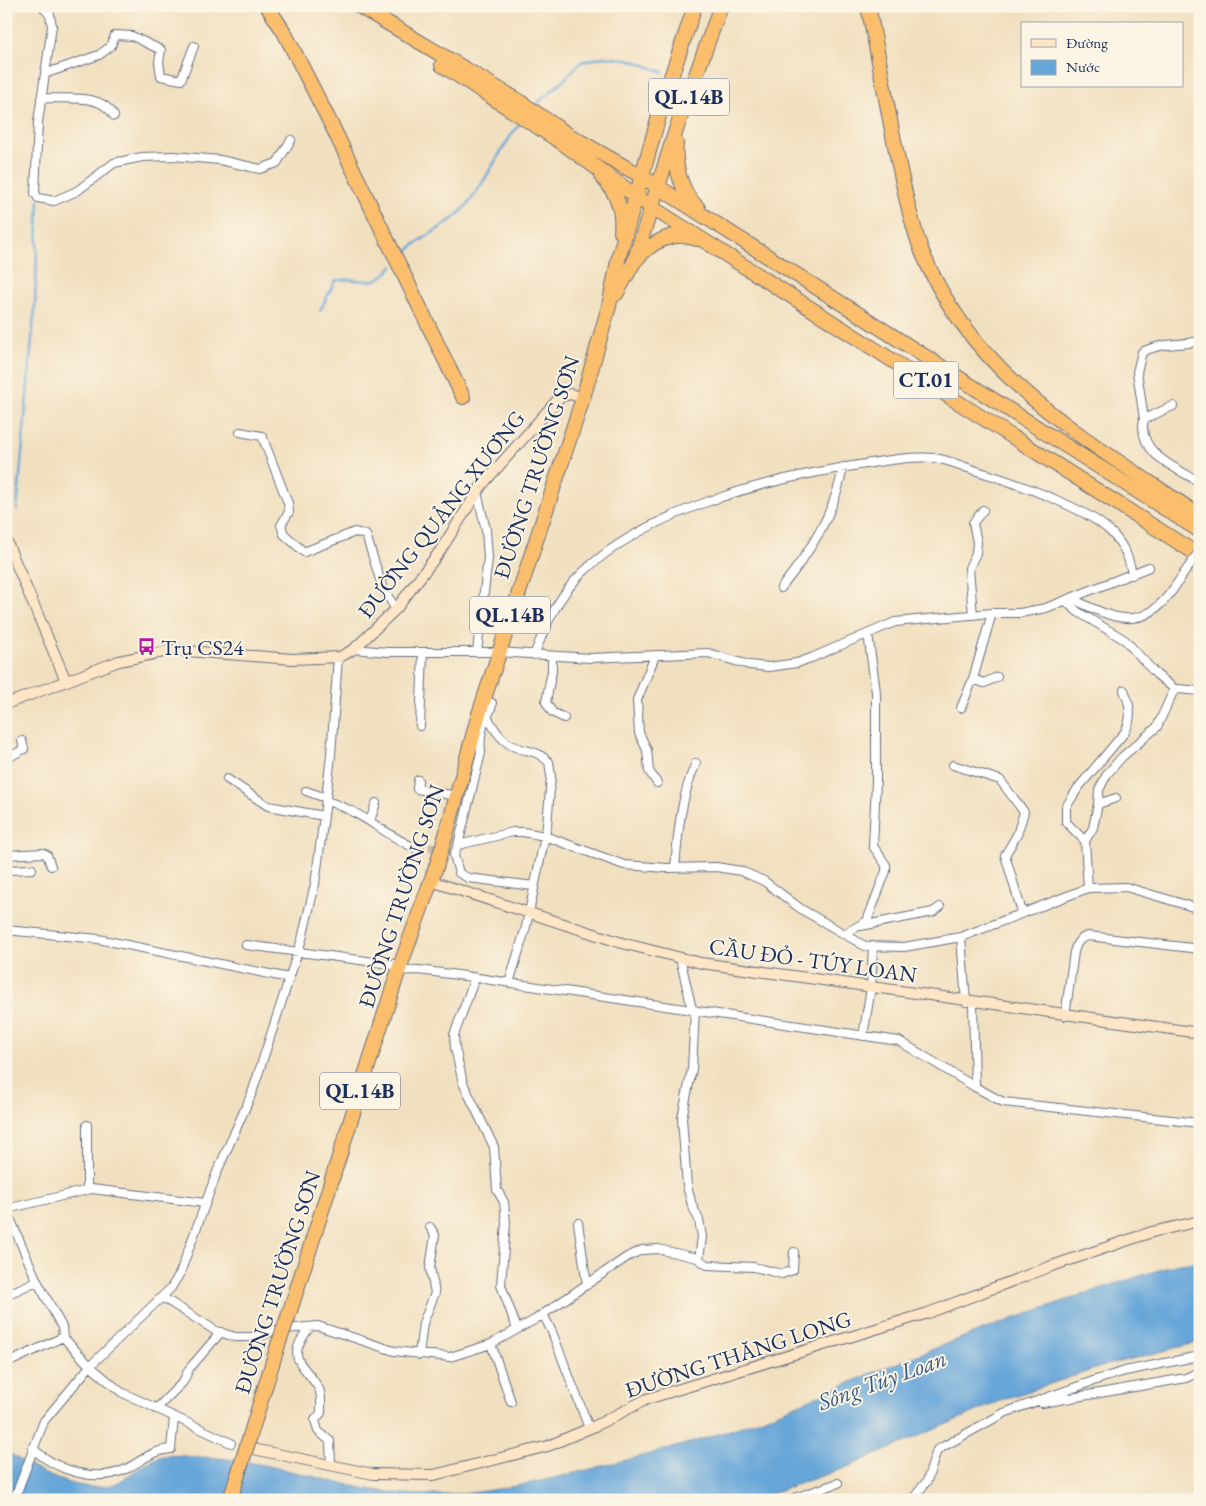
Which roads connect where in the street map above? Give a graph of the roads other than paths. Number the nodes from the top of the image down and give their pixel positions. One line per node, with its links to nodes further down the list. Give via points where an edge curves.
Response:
1 (42, 6): 8 (street, via 50,15 52,26)
2 (267, 6): 25 (highway, via 284,32)
3 (359, 6): 12 (highway, via 406,41)
4 (695, 6): 15 (highway, ĐƯỜNG TRƯỜNG SƠN / QL.14B)
5 (721, 6): 10 (highway, ĐƯỜNG TRƯỜNG SƠN / QL.14B)
6 (868, 6): 34 (highway, via 909,211 937,285 979,347 1031,400)
7 (194, 46): 8 (street, via 181,80 161,76 161,50 132,36 116,35 111,46 99,55)
8 (47, 73): 9 (street)
9 (41, 98): 11 (street, via 90,99 109,107); 13 (street, via 35,193 38,198 54,201 77,191 114,163 142,156 173,156 220,160 260,169 277,163)
10 (686, 104): 16 (highway, ĐƯỜNG TRƯỜNG SƠN / QL.14B); 19 (highway, via 677,134 675,156 684,189 691,202 707,216)
11 (114, 116)
12 (537, 122): 14 (highway); 15 (highway)
13 (291, 140)
14 (561, 142): 17 (highway); 20 (highway, via 594,169 617,197 622,216)
15 (642, 176): 16 (highway); 17 (highway, ĐƯỜNG TRƯỜNG SƠN / QL.14B)
16 (657, 188): 18 (highway, ĐƯỜNG TRƯỜNG SƠN / QL.14B); 19 (highway, CT.01)
17 (636, 194): 18 (highway); 20 (highway, ĐƯỜNG TRƯỜNG SƠN / QL.14B)
18 (651, 207): 21 (highway, CT.01); 22 (highway, ĐƯỜNG TRƯỜNG SƠN / QL.14B)
19 (747, 244): 35 (highway, CT.01)
20 (619, 256): 23 (highway, ĐƯỜNG TRƯỜNG SƠN / QL.14B)
21 (736, 260): 22 (highway, via 691,237 678,235 646,248); 38 (highway, CT.01)
22 (634, 262): 23 (highway, ĐƯỜNG TRƯỜNG SƠN / QL.14B)
23 (609, 306): 26 (highway, ĐƯỜNG TRƯỜNG SƠN / QL.14B)
24 (1200, 341): 28 (street, via 1155,345 1142,352 1137,372)
25 (462, 394)
26 (583, 398): 32 (street, ĐƯỜNG QUẢNG XƯƠNG, via 570,394 560,397); 50 (highway, ĐƯỜNG TRƯỜNG SƠN / QL.14B)
27 (1173, 406): 28 (street)
28 (1144, 419): 31 (street, via 1143,429 1152,453)
29 (240, 432): 43 (street, via 262,436 267,444 288,503 289,512 281,525 284,534 304,552 355,532 366,535 383,589)
30 (843, 467): 40 (street, via 897,459 933,458 1007,479 1099,521 1128,553); 41 (street, via 840,487 827,518 812,546); 51 (street, via 776,481 701,505 623,542 590,566 568,588 552,611)
31 (1200, 482)
32 (477, 492): 43 (street, ĐƯỜNG QUẢNG XƯƠNG, via 440,551); 49 (street, via 486,530 488,558)
33 (983, 510): 45 (street, via 973,523 977,542 969,568)
34 (1200, 516)
35 (1200, 531)
36 (6, 540): 57 (street)
37 (1200, 550): 42 (street, bridge, via 1160,606 1142,617 1119,616)
38 (1200, 556)
39 (1149, 567): 40 (street)
40 (1132, 575): 42 (street)
41 (781, 588)
42 (1070, 600): 44 (street, via 1020,613); 59 (street, via 1078,612 1125,640 1156,674)
43 (396, 609): 47 (street, ĐƯỜNG QUẢNG XƯƠNG)
44 (992, 613): 45 (street); 56 (street)
45 (973, 615): 46 (street, via 895,622)
46 (868, 634): 53 (street, via 804,661 769,667 749,665 708,653); 98 (street, via 876,692 873,846 886,865 886,871 867,921)
47 (354, 649): 48 (street); 54 (street, ĐƯỜNG QUẢNG XƯƠNG)
48 (422, 652): 49 (street); 66 (street)
49 (477, 652): 50 (street)
50 (499, 652): 51 (street); 61 (highway, ĐƯỜNG TRƯỜNG SƠN / QL.14B)
51 (534, 655): 52 (street)
52 (552, 656): 53 (street); 64 (street, via 546,702 552,712)
53 (655, 656): 73 (street, via 637,700 639,732 647,750 649,771)
54 (338, 657): 57 (street, ĐƯỜNG QUẢNG XƯƠNG, via 293,659 173,650 119,661); 77 (street)
55 (998, 677): 56 (street, via 984,683)
56 (972, 679): 63 (street)
57 (66, 681): 62 (street, ĐƯỜNG QUẢNG XƯƠNG)
58 (1124, 690): 83 (street, via 1131,711 1130,723 1066,807 1066,822)
59 (1176, 690): 60 (street); 79 (street, via 1158,728 1122,757 1107,774 1099,790)
60 (1200, 691)
61 (484, 700): 65 (street, via 492,703 491,713); 75 (highway, ĐƯỜNG TRƯỜNG SƠN / QL.14B)
62 (6, 704)
63 (961, 708)
64 (564, 718)
65 (485, 719): 82 (street, via 511,746 538,752 549,762 551,776); 84 (street, via 481,752)
66 (420, 726)
67 (22, 741): 68 (street, via 24,749)
68 (6, 759)
69 (696, 763): 88 (street, via 683,803)
70 (953, 765): 97 (street, via 1002,782 1024,812 1017,836 1005,855)
71 (227, 779): 80 (street, via 268,806)
72 (418, 780): 75 (street, via 417,789)
73 (657, 783)
74 (306, 791): 77 (street)
75 (457, 796): 91 (highway, ĐƯỜNG TRƯỜNG SƠN / QL.14B, bridge)
76 (1116, 798): 79 (street)
77 (326, 800): 80 (street); 81 (street)
78 (376, 803): 81 (street)
79 (1098, 804): 83 (street, via 1094,828)
80 (324, 816): 105 (street, via 316,884)
81 (370, 820): 85 (street)
82 (545, 836): 84 (street, via 513,832); 88 (street, via 624,865); 92 (street)
83 (1085, 841): 93 (street)
84 (458, 845): 92 (street, via 454,855 459,873 468,878)
85 (417, 848)
86 (6, 855): 87 (street, via 43,853)
87 (51, 866)
88 (675, 868): 100 (street, via 716,866 740,871 764,882)
89 (32, 869): 90 (street)
90 (6, 870)
91 (431, 881): 96 (street, CẦU ĐỎ - TÚY LOAN); 107 (highway, ĐƯỜNG TRƯỜNG SƠN / QL.14B)
92 (534, 886): 96 (street)
93 (1088, 888): 95 (street, via 1126,887); 97 (street)
94 (940, 907): 98 (street, via 918,916)
95 (1200, 909)
96 (528, 912): 106 (street, CẦU ĐỎ - TÚY LOAN); 110 (street)
97 (1022, 912): 101 (street)
98 (860, 926): 100 (street)
99 (6, 930): 108 (street, via 98,939)
100 (844, 934): 103 (street, via 865,946)
101 (961, 937): 103 (street, via 904,947); 112 (street)
102 (246, 945): 105 (street)
103 (874, 946): 111 (street)
104 (1200, 949): 114 (street, via 1089,936 1081,938 1074,952)
105 (298, 953): 107 (street, via 394,964); 108 (street)
106 (680, 958): 111 (street, CẦU ĐỎ - TÚY LOAN); 113 (street)
107 (398, 972): 109 (street, via 418,970); 149 (highway, ĐƯỜNG TRƯỜNG SƠN / QL.14B, bridge, via 278,1345)
108 (289, 978): 121 (street, via 252,1093)
109 (475, 978): 110 (street); 134 (street, via 454,1035 455,1048 463,1083 494,1147 497,1190 504,1202 506,1223 501,1285)
110 (508, 983): 113 (street)
111 (871, 988): 112 (street, CẦU ĐỎ - TÚY LOAN); 116 (street)
112 (969, 1002): 114 (street, CẦU ĐỎ - TÚY LOAN); 117 (street)
113 (693, 1010): 116 (street); 127 (street, via 692,1068 682,1118 687,1186 702,1237)
114 (1065, 1016): 115 (street, CẦU ĐỎ - TÚY LOAN)
115 (1200, 1033)
116 (863, 1036): 117 (street, via 899,1041)
117 (974, 1087): 118 (street, via 1003,1102)
118 (1200, 1123)
119 (87, 1125): 120 (street)
120 (87, 1190): 121 (street); 122 (street)
121 (205, 1203): 131 (street, via 180,1273)
122 (6, 1209): 128 (street)
123 (1200, 1221): 147 (street, ĐƯỜNG THĂNG LONG, via 1152,1232 928,1313 647,1399)
124 (578, 1223): 129 (street)
125 (430, 1227): 138 (street, via 435,1235 430,1268 435,1293 423,1323)
126 (794, 1252): 127 (street, via 793,1270 782,1274 754,1267 707,1265)
127 (699, 1259): 129 (street, via 658,1249 642,1250)
128 (37, 1282): 130 (street); 136 (street, via 62,1327)
129 (587, 1285): 132 (street)
130 (6, 1295)
131 (162, 1297): 135 (street); 141 (street)
132 (543, 1314): 134 (street); 147 (street)
133 (310, 1327): 135 (street, via 275,1330 257,1336); 138 (street, via 318,1326 394,1351); 151 (street, via 298,1350 299,1364 320,1390 321,1413 315,1420 318,1431 330,1441)
134 (517, 1329): 137 (street)
135 (221, 1332): 145 (street, via 189,1369 183,1382)
136 (63, 1337): 140 (street); 141 (street)
137 (491, 1344): 138 (street, via 450,1358); 143 (street)
138 (419, 1355)
139 (1200, 1356): 144 (street, via 1114,1374)
140 (14, 1360)
141 (90, 1366): 145 (street, via 121,1392); 150 (street, via 44,1421)
142 (1200, 1371): 144 (street, via 1186,1378)
143 (511, 1402)
144 (1035, 1403): 156 (street, via 999,1415 937,1450 927,1481)
145 (156, 1409): 146 (street)
146 (174, 1418): 148 (street); 150 (street, via 171,1449 152,1452 128,1468 110,1475 98,1476 72,1470)
147 (589, 1428): 151 (street, ĐƯỜNG THĂNG LONG, via 548,1446 434,1475 373,1474)
148 (231, 1443)
149 (252, 1443): 151 (street, ĐƯỜNG THĂNG LONG); 154 (highway, ĐƯỜNG TRƯỜNG SƠN / QL.14B, bridge)
150 (31, 1452): 153 (street)
151 (331, 1466)
152 (838, 1483): 155 (street)
153 (14, 1500)
154 (230, 1500)
155 (789, 1500)
156 (912, 1500)

